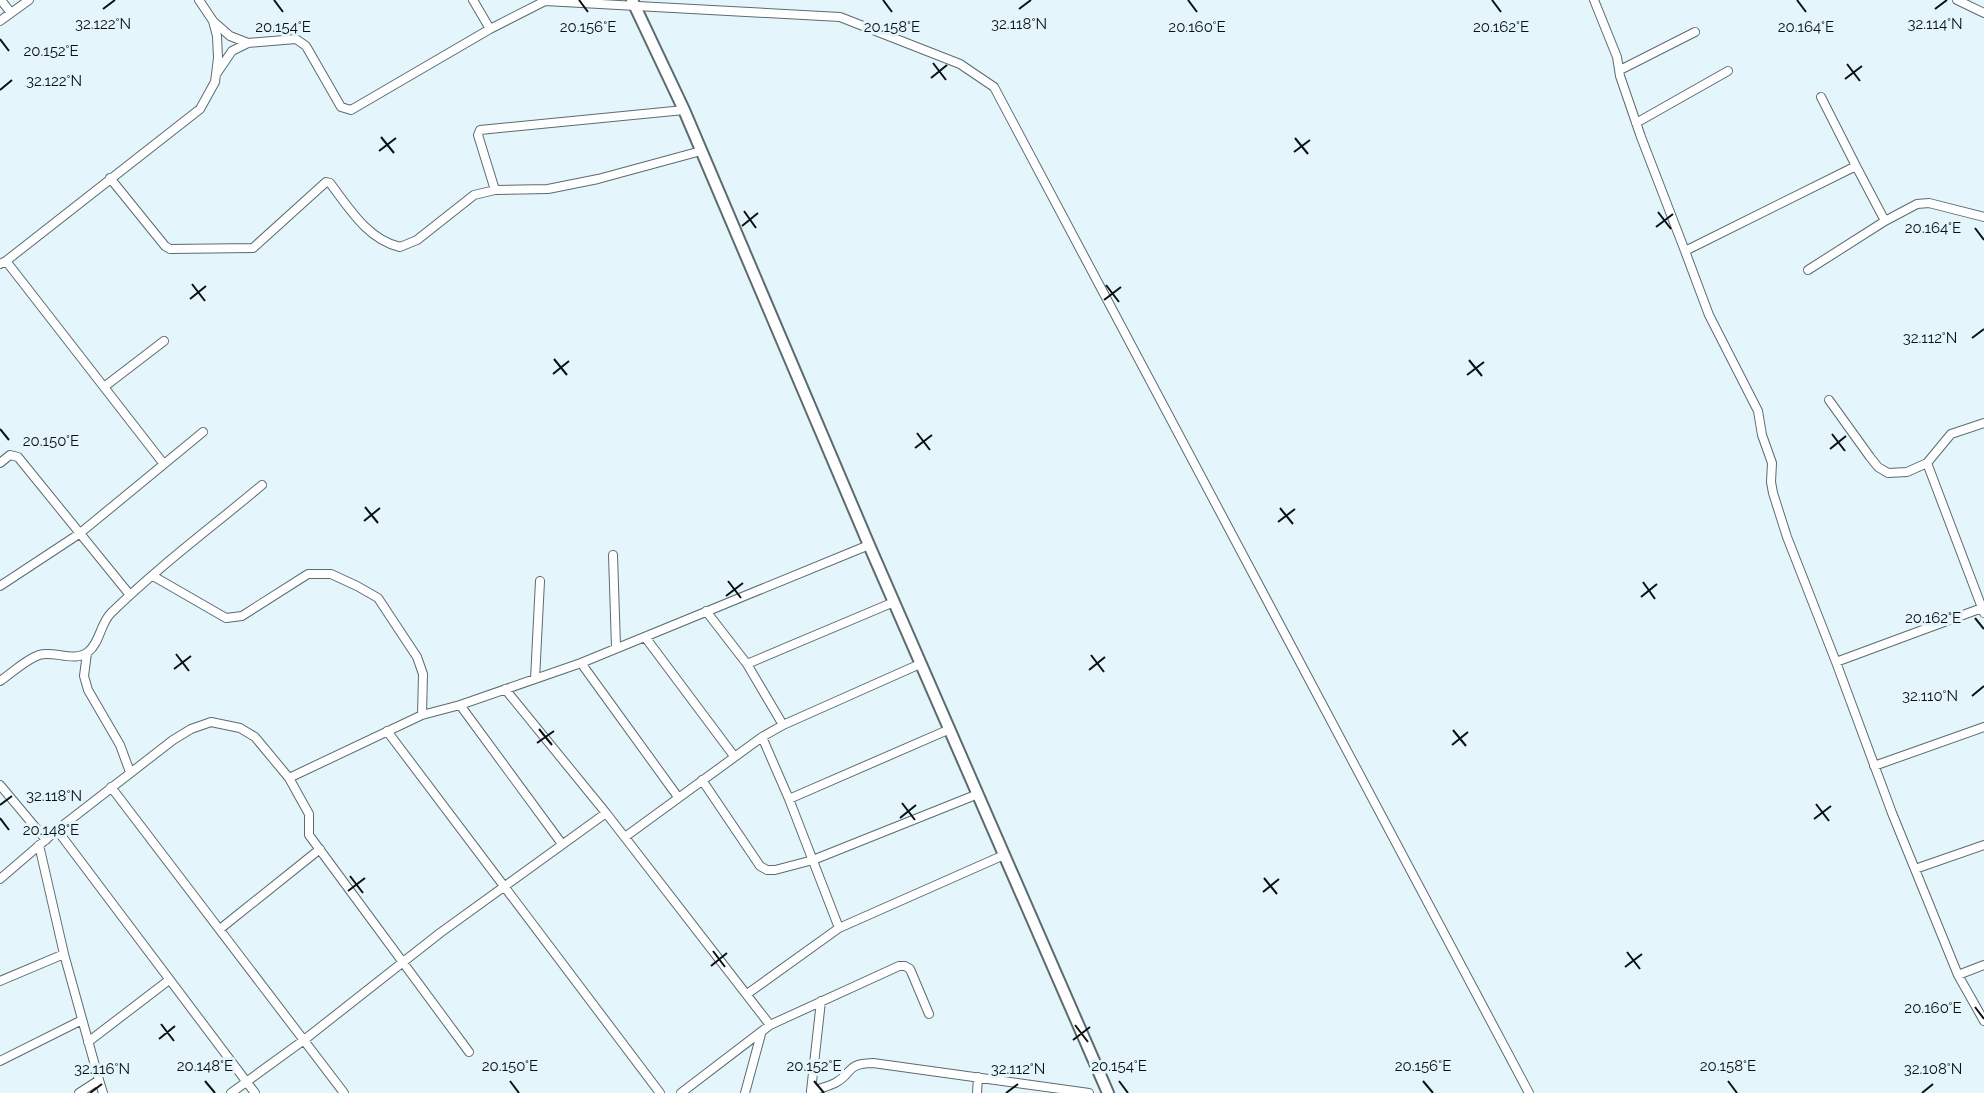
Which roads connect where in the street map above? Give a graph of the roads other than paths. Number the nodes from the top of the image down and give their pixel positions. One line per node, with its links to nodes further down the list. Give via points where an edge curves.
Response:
1 (1, 0): 9 (street)
2 (28, 0): 9 (street)
3 (199, 0): 12 (street)
4 (473, 0): 13 (street)
5 (545, 0): 8 (street); 13 (street)
6 (1593, 0): 16 (street)
7 (1957, 0): 10 (street)
8 (633, 3): 20 (street); 123 (street, via 840,17 960,64 994,87)
9 (11, 13): 11 (street)
10 (1984, 13)
11 (0, 21)
12 (213, 21): 15 (street, via 230,36); 18 (street, via 218,45)
13 (490, 29): 15 (street, via 351,111 341,107 302,41)
14 (1695, 32): 16 (street)
15 (248, 43): 18 (street, via 232,51)
16 (1620, 70): 21 (street)
17 (1728, 71): 21 (street)
18 (217, 73): 24 (street, via 200,109)
19 (1821, 97): 23 (street)
20 (684, 110): 22 (street); 25 (street, via 480,130 478,135)
21 (1636, 123): 28 (street)
22 (701, 151): 25 (street, via 548,189); 41 (street)
23 (1856, 166): 27 (street); 28 (street)
24 (110, 177): 25 (street, via 170,249 253,248 326,182 381,240 400,247 417,240 474,195); 29 (street)
25 (495, 190)
26 (1984, 217): 27 (street, via 1929,203 1917,204)
27 (1885, 221): 30 (street)
28 (1685, 251): 53 (street, via 1709,315 1758,411 1773,463 1773,493)
29 (3, 262): 32 (street)
30 (1808, 270)
31 (164, 341): 32 (street)
32 (104, 387): 37 (street)
33 (1829, 400): 38 (street, via 1878,466 1888,473 1899,474)
34 (1984, 423): 38 (street, via 1951,434)
35 (203, 432): 37 (street)
36 (0, 463): 40 (street, via 10,455 18,457)
37 (163, 463): 40 (street)
38 (1927, 464): 49 (street)
39 (262, 485): 43 (street)
40 (79, 534): 45 (street); 46 (street)
41 (869, 545): 47 (street); 48 (street)
42 (613, 555): 51 (street)
43 (153, 576): 46 (street); 61 (street, via 226,618 242,616 308,574 332,574 357,586 378,598 417,657 423,674)
44 (540, 581): 57 (street)
45 (0, 586)
46 (130, 595): 52 (street, via 102,624 94,646)
47 (894, 602): 55 (street); 56 (street)
48 (706, 611): 50 (street); 55 (street)
49 (1983, 611): 53 (street)
50 (645, 637): 51 (street); 67 (street)
51 (616, 647): 54 (street)
52 (87, 653): 58 (street, via 40,655); 69 (street, via 84,676 88,690 120,745)
53 (1836, 662): 68 (street)
54 (581, 663): 57 (street); 75 (street)
55 (747, 664): 62 (street)
56 (920, 664): 62 (street); 64 (street)
57 (536, 679): 59 (street)
58 (0, 681)
59 (505, 689): 60 (street); 77 (street)
60 (460, 705): 61 (street); 81 (street)
61 (422, 716): 65 (street)
62 (783, 724): 66 (street)
63 (1984, 727): 68 (street)
64 (950, 729): 74 (street); 76 (street)
65 (387, 731): 70 (street); 88 (street)
66 (762, 737): 67 (street); 76 (street)
67 (734, 756): 71 (street)
68 (1874, 766): 86 (street)
69 (130, 772): 70 (street, via 172,740 211,722 240,728 255,737); 73 (street)
70 (289, 778): 83 (street, via 309,814 309,835)
71 (702, 780): 75 (street); 85 (street, via 760,866 774,870)
72 (0, 785): 80 (street)
73 (111, 787): 78 (street); 90 (street)
74 (978, 794): 84 (street); 85 (street)
75 (678, 796): 79 (street)
76 (789, 799): 85 (street)
77 (606, 813): 79 (street); 81 (street)
78 (57, 830): 80 (street); 95 (street)
79 (625, 837): 97 (street)
80 (42, 842): 87 (street); 91 (street)
81 (562, 844): 88 (street)
82 (1984, 845): 86 (street)
83 (320, 849): 90 (street); 92 (street)
84 (1004, 855): 89 (street); 122 (street)
85 (813, 860): 89 (street)
86 (1915, 869): 94 (street)
87 (0, 879)
88 (503, 887): 92 (street); 117 (street)
89 (839, 928): 97 (street)
90 (220, 929): 104 (street)
91 (64, 954): 96 (street); 100 (street)
92 (403, 961): 104 (street); 106 (street)
93 (1984, 965): 94 (street)
94 (1958, 975): 101 (street)
95 (168, 980): 105 (street); 110 (street)
96 (0, 981)
97 (747, 994): 102 (street)
98 (821, 1001): 99 (street, via 905,966 910,969); 102 (street); 111 (street)
99 (928, 1014)
100 (82, 1020): 105 (street); 107 (street)
101 (1984, 1021)
102 (770, 1025): 103 (street)
103 (761, 1033): 118 (street); 119 (street)
104 (304, 1040): 110 (street); 116 (street)
105 (88, 1042): 109 (street)
106 (469, 1052)
107 (0, 1061)
108 (978, 1077): 111 (street, via 859,1064 835,1083); 120 (street); 121 (street)
109 (99, 1080): 112 (street); 113 (street)
110 (247, 1082): 114 (street); 115 (street)
111 (811, 1092)
112 (79, 1093)
113 (103, 1093)
114 (231, 1093)
115 (255, 1093)
116 (345, 1093)
117 (660, 1093)
118 (681, 1093)
119 (745, 1093)
120 (976, 1093)
121 (1089, 1093)
122 (1108, 1093)
123 (1529, 1093)

